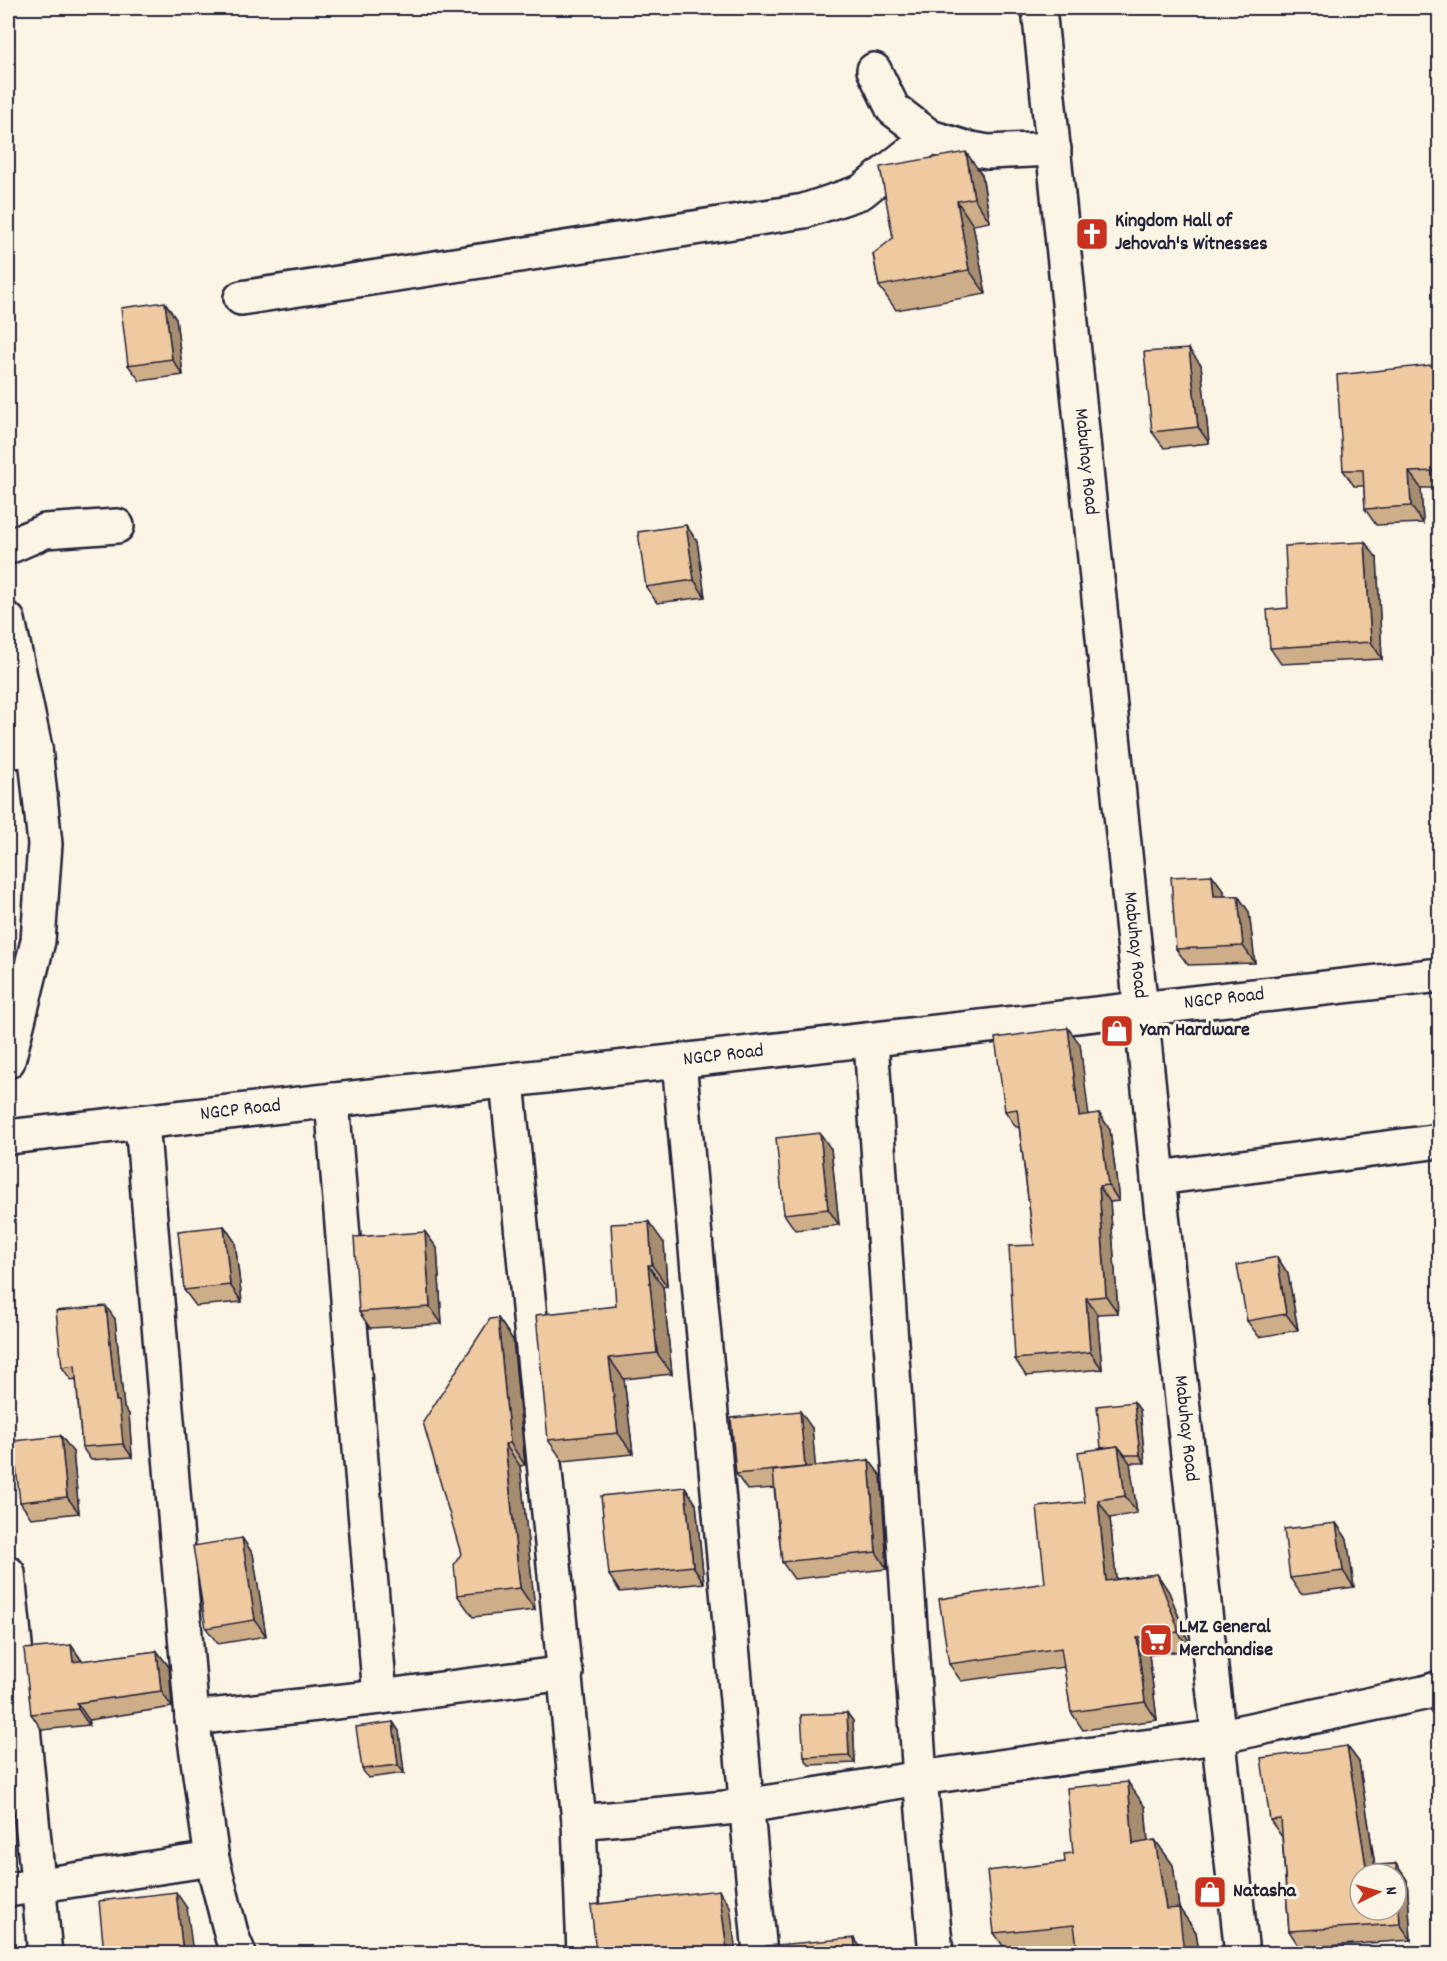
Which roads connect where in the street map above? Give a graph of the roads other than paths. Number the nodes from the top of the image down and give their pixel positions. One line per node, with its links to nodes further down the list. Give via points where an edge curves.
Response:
1 (1039, 8): 4 (street, Mabuhay Road)
2 (874, 70): 3 (street, via 893,109)
3 (930, 137): 4 (street, via 988,152); 5 (street, via 861,192 804,211)
4 (1054, 149): 11 (street, Mabuhay Road)
5 (241, 298)
6 (117, 526): 7 (street, via 45,531)
7 (8, 547)
8 (8, 620): 9 (street)
9 (21, 750): 13 (street, via 45,844 38,941)
10 (1440, 975): 11 (street, NGCP Road)
11 (1141, 1010): 12 (street, NGCP Road); 20 (street, Mabuhay Road)
12 (871, 1041): 14 (street, NGCP Road); 27 (street)
13 (8, 1060)
14 (679, 1062): 15 (street, NGCP Road); 28 (street)
15 (507, 1081): 16 (street, NGCP Road); 22 (street)
16 (332, 1100): 17 (street, NGCP Road); 24 (street)
17 (142, 1122): 18 (street, NGCP Road); 25 (street)
18 (9, 1130)
19 (1440, 1141): 20 (street)
20 (1158, 1178): 26 (street, Mabuhay Road)
21 (8, 1573): 31 (street)
22 (566, 1673): 24 (street); 29 (street)
23 (1440, 1688): 26 (street)
24 (380, 1697): 25 (street)
25 (192, 1718): 30 (street)
26 (1217, 1737): 27 (street); 38 (street, Mabuhay Road)
27 (920, 1778): 28 (street); 37 (street)
28 (746, 1806): 29 (street); 36 (street)
29 (579, 1822): 35 (street)
30 (212, 1859): 31 (street); 34 (street)
31 (40, 1884): 32 (street); 33 (street)
32 (8, 1890)
33 (45, 1953)
34 (239, 1953)
35 (584, 1953)
36 (759, 1953)
37 (936, 1953)
38 (1242, 1953)

